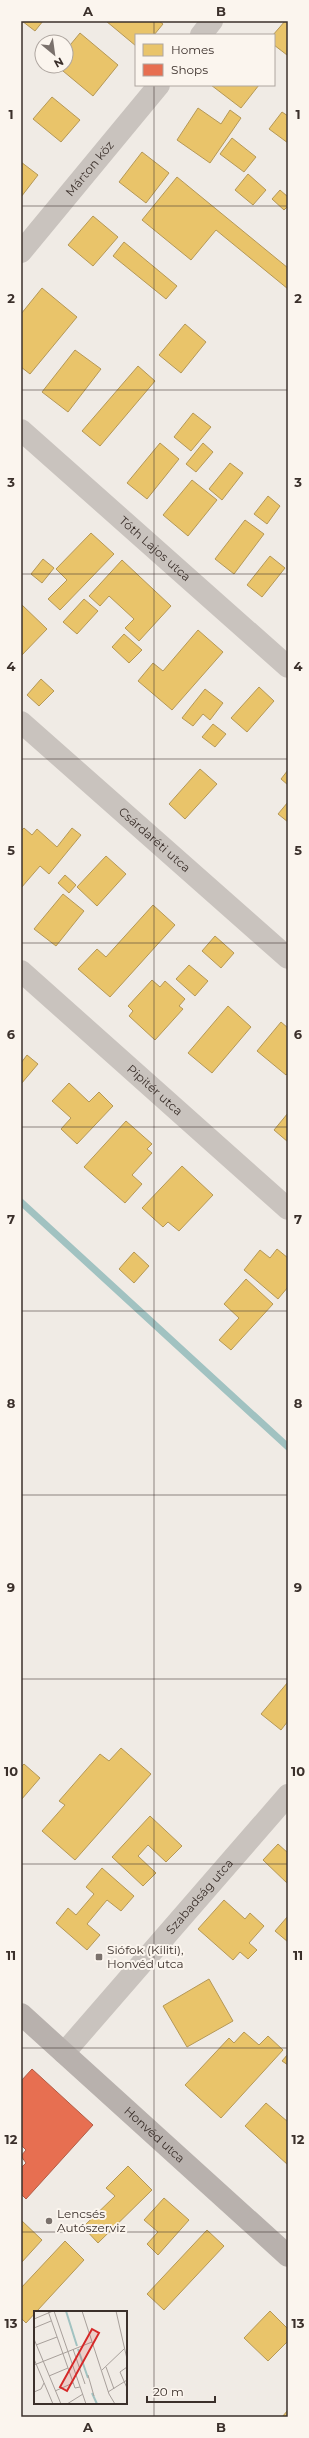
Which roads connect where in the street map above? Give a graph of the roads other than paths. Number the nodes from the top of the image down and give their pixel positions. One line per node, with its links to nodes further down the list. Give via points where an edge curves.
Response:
1 (212, 21): 2 (street)
2 (202, 34)
3 (158, 86): 4 (street, Márton köz)
4 (21, 252)
5 (21, 430): 6 (street, Tóth Lajos utca)
6 (288, 667)
7 (21, 722): 8 (street, Csárdaréti utca)
8 (288, 958)
9 (21, 971): 10 (street, Pipitér utca)
10 (288, 1209)
11 (288, 1795): 13 (street, Szabadság utca)
12 (21, 2014): 13 (main road, Honvéd utca)
13 (64, 2053): 14 (main road, Honvéd utca)
14 (288, 2256)

